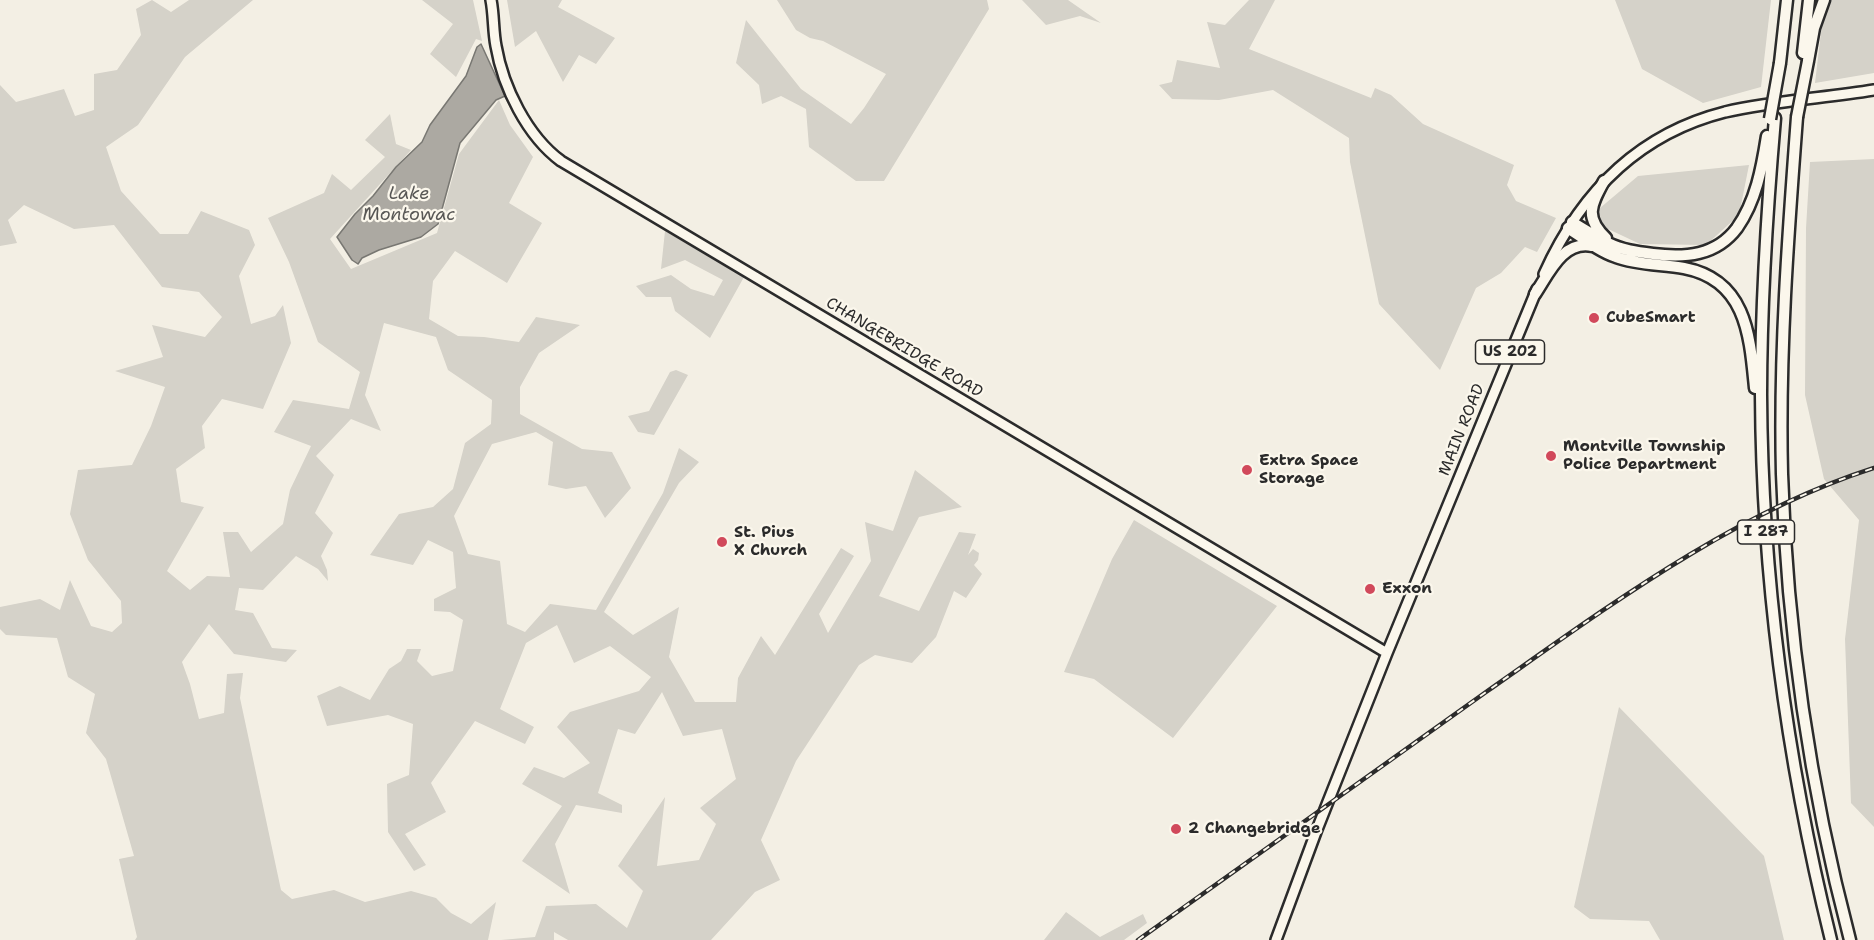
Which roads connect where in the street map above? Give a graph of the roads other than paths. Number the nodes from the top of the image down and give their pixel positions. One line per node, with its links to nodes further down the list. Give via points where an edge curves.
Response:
1 (491, 0): 14 (main road, CHANGEBRIDGE ROAD, via 496,50 508,85 531,132 555,157)
2 (1787, 0): 7 (highway, bridge)
3 (1809, 0): 5 (highway)
4 (1824, 0): 5 (highway)
5 (1805, 62): 17 (highway, I 287, bridge, via 1797,117 1783,359 1786,553 1808,745)
6 (1874, 90): 8 (main road, MAIN ROAD / US 202, via 1743,109 1689,124 1656,140)
7 (1772, 118): 10 (highway, via 1755,192 1730,235 1714,247 1687,256); 13 (highway, I 287, via 1763,299)
8 (1604, 181): 9 (main road, MAIN ROAD / US 202); 10 (highway, via 1591,216 1596,227)
9 (1570, 225): 10 (highway); 11 (highway); 12 (main road, MAIN ROAD / US 202)
10 (1618, 247)
11 (1598, 248): 12 (highway, via 1580,245 1569,249); 13 (highway, via 1623,259 1696,271 1719,284 1737,303 1750,339)
12 (1535, 294): 14 (main road, MAIN ROAD / US 202)
13 (1763, 476): 16 (highway, I 287, via 1770,584 1785,709 1805,825)
14 (1387, 654): 15 (main road, MAIN ROAD / US 202)
15 (1276, 940)
16 (1831, 940)
17 (1850, 940)

